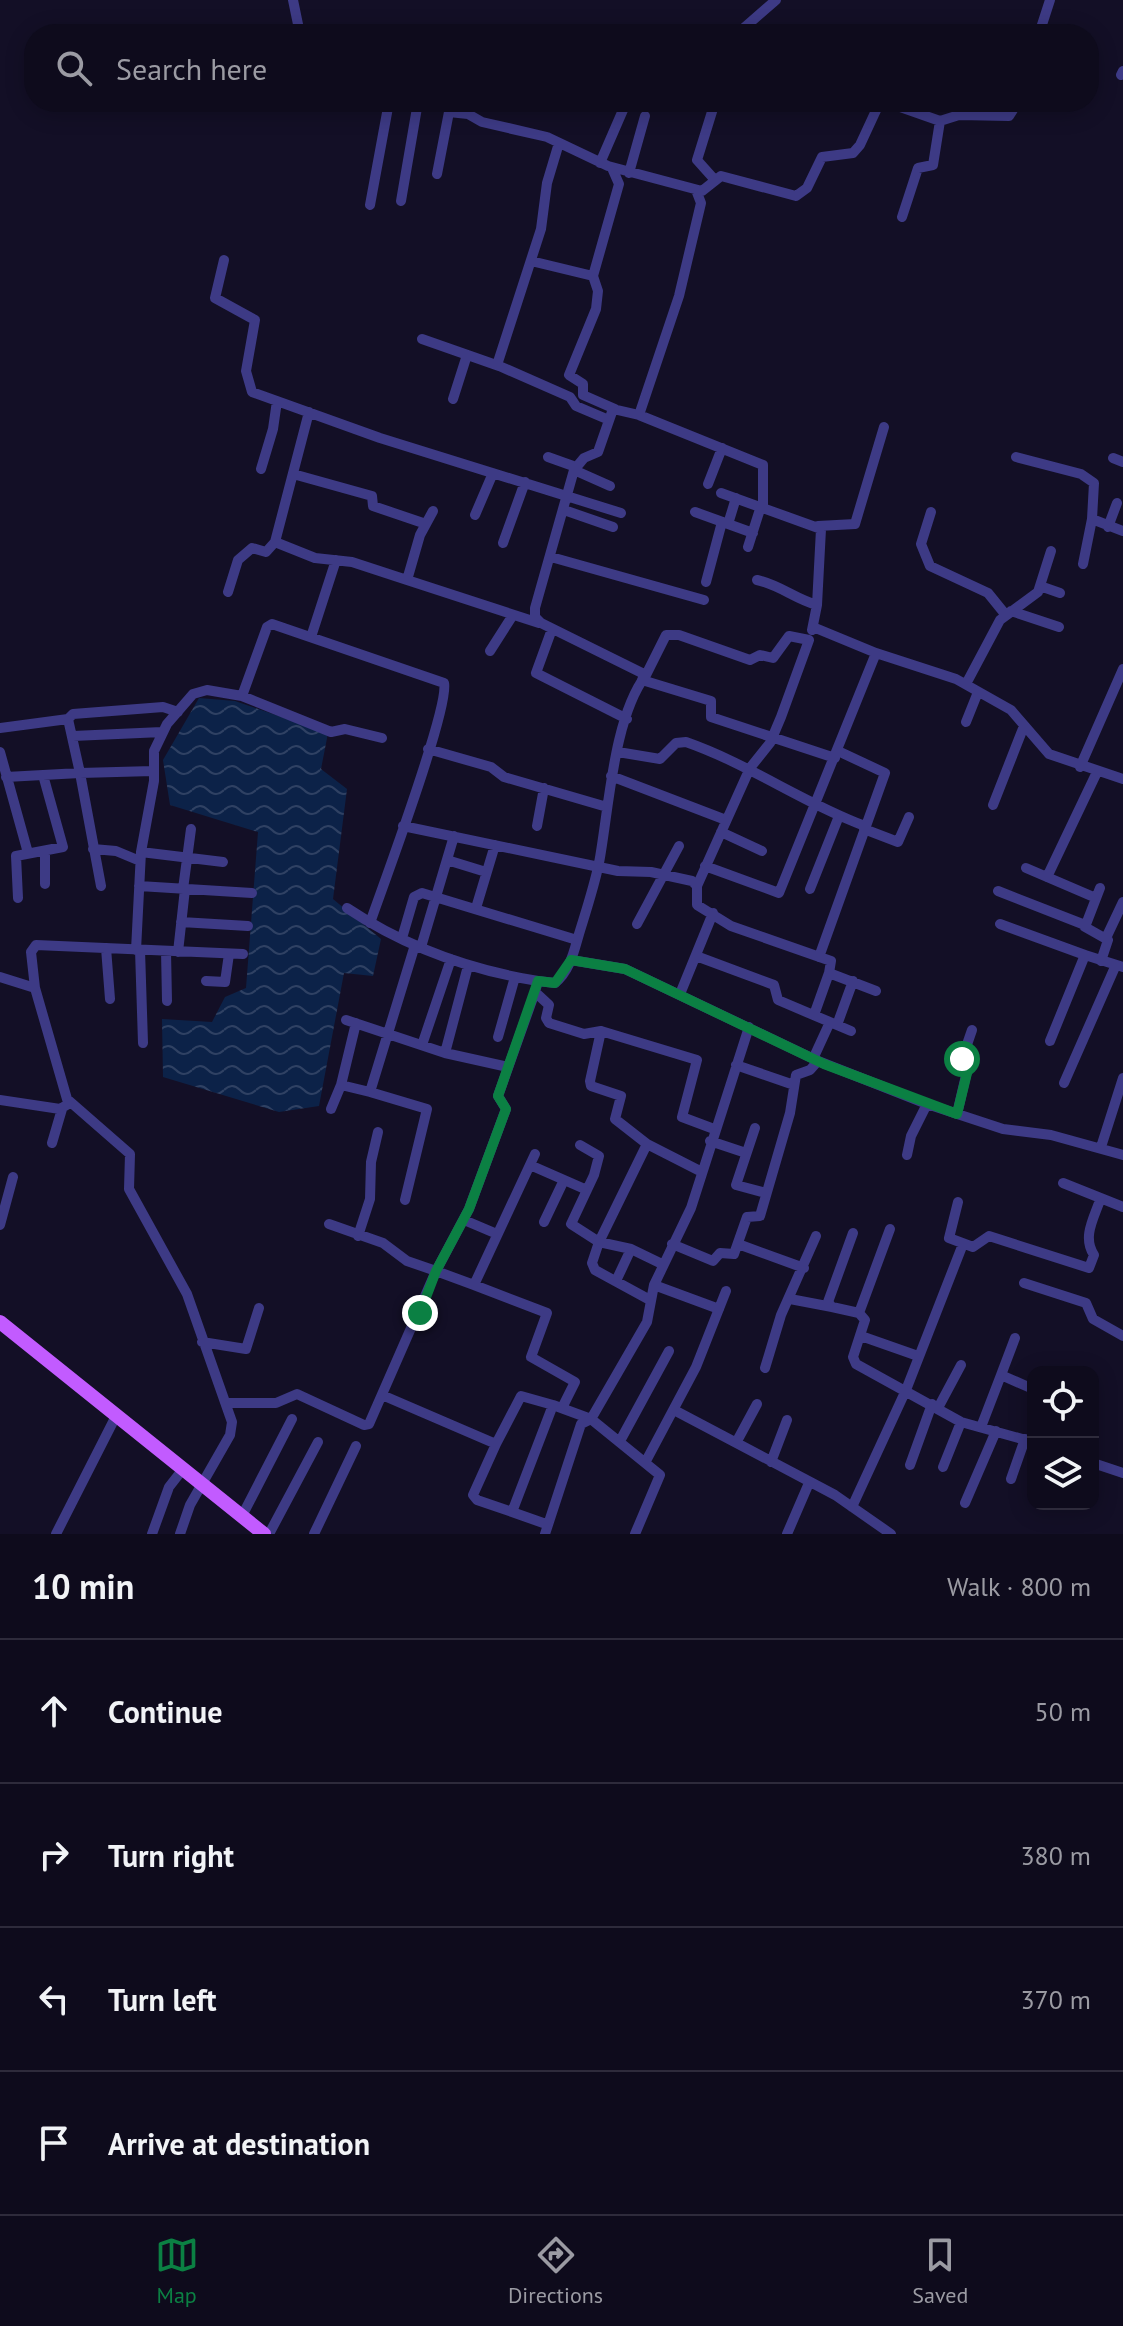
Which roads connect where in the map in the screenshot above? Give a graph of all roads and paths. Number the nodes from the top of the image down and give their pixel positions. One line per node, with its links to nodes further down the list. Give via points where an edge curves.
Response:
1 (293, 0): 4 (street)
2 (776, 0): 5 (street)
3 (1050, 0): 6 (street)
4 (298, 24)
5 (748, 24)
6 (1042, 24)
7 (387, 112): 25 (street)
8 (416, 112): 24 (street)
9 (622, 112): 18 (street)
10 (712, 112): 22 (street, via 697,160)
11 (875, 112): 22 (street, via 853,153 822,157 807,188 796,196 743,179)
12 (914, 112): 16 (street)
13 (1014, 112): 16 (street)
14 (468, 114): 17 (street); 21 (street, via 449,112)
15 (645, 116): 20 (street)
16 (940, 121): 26 (street, via 933,165 918,168)
17 (559, 143): 18 (street); 28 (street)
18 (600, 163): 19 (street)
19 (612, 168): 20 (street); 29 (street, via 619,184)
20 (629, 173): 23 (street)
21 (437, 174)
22 (714, 179): 23 (street)
23 (696, 190): 37 (street, via 701,203 679,296)
24 (401, 201)
25 (370, 205)
26 (902, 217)
27 (224, 260): 34 (street, via 215,298 255,317 246,371 250,390)
28 (531, 261): 29 (street); 32 (street)
29 (593, 276): 35 (street, via 596,309 569,375 583,384 583,395)
30 (422, 339): 31 (street)
31 (467, 355): 32 (street); 33 (street)
32 (499, 366): 38 (street)
33 (453, 399)
34 (277, 401): 36 (street); 44 (street)
35 (615, 409): 37 (street); 38 (street)
36 (309, 412): 45 (street); 46 (street)
37 (639, 415): 40 (street)
38 (609, 420): 43 (street, via 598,452)
39 (884, 427): 64 (street, via 855,524)
40 (722, 448): 48 (street); 54 (street, via 763,465)
41 (548, 457): 43 (street)
42 (1016, 457): 61 (street, via 1081,474 1094,483)
43 (575, 468): 49 (street); 51 (street)
44 (261, 469)
45 (493, 473): 47 (street); 60 (street)
46 (293, 474): 63 (street, via 372,496 373,506); 69 (street)
47 (525, 482): 51 (street); 70 (street)
48 (708, 484)
49 (610, 486)
50 (721, 493): 52 (street)
51 (566, 495): 55 (street); 59 (street)
52 (736, 498): 54 (street); 62 (street)
53 (1117, 503): 66 (street)
54 (762, 507): 64 (street); 68 (street)
55 (564, 510): 65 (street); 73 (street)
56 (433, 511): 63 (street)
57 (695, 512): 62 (street)
58 (931, 512): 84 (street, via 921,544 930,566 988,593)
59 (621, 513)
60 (475, 515)
61 (1092, 519): 66 (street); 75 (street)
62 (725, 523): 68 (street); 78 (street)
63 (426, 524): 76 (street)
64 (818, 526): 83 (street, via 822,532)
65 (613, 527)
66 (1108, 527): 67 (street)
67 (1123, 531)
68 (753, 533): 71 (street)
69 (275, 542): 74 (street, via 315,558); 80 (street, via 267,551 252,548 239,558)
70 (503, 543)
71 (748, 547)
72 (1051, 551): 79 (street)
73 (551, 557): 82 (street); 86 (street, via 535,608)
74 (336, 560): 76 (street); 90 (street)
75 (1083, 564)
76 (407, 580): 85 (street)
77 (757, 580): 83 (street)
78 (706, 582)
79 (1040, 586): 81 (street); 84 (street)
80 (228, 592)
81 (1060, 593)
82 (704, 600)
83 (817, 605): 87 (street)
84 (1008, 612): 88 (street); 96 (street)
85 (513, 615): 86 (street); 92 (street)
86 (541, 623): 89 (street)
87 (813, 627): 91 (street); 93 (street)
88 (1059, 627)
89 (552, 629): 95 (street); 101 (street, via 536,673)
90 (311, 637): 98 (street, via 269,624); 109 (street, via 444,683)
91 (809, 640): 95 (street, via 789,636 773,658 760,655 750,660 666,635); 108 (street)
92 (490, 651)
93 (876, 653): 96 (street); 112 (street)
94 (1123, 669): 113 (street)
95 (644, 677): 101 (street); 108 (street, via 711,701 711,717)
96 (966, 684): 97 (street)
97 (978, 692): 102 (street); 103 (street, via 1011,710)
98 (242, 696): 99 (street, via 199,692); 107 (street, via 331,732 345,729)
99 (178, 712): 100 (street, via 163,707 71,714); 105 (street)
100 (68, 719): 104 (street); 106 (street)
101 (627, 719): 111 (street)
102 (966, 722)
103 (1024, 726): 113 (street, via 1049,754); 124 (street)
104 (0, 728)
105 (162, 732): 106 (street); 115 (street)
106 (73, 736): 117 (street)
107 (382, 738)
108 (772, 738): 112 (street); 114 (street)
109 (428, 749): 122 (street); 129 (street)
110 (0, 752): 120 (street)
111 (618, 752): 114 (street, via 660,759 681,741); 119 (street)
112 (836, 754): 123 (street); 131 (street, via 885,773)
113 (1080, 767): 116 (street)
114 (750, 768): 123 (street); 128 (street)
115 (153, 771): 117 (street); 141 (street)
116 (1097, 772): 121 (street); 150 (street)
117 (80, 773): 118 (street); 137 (street)
118 (43, 775): 120 (street); 138 (street, via 63,846)
119 (611, 776): 125 (street); 128 (street)
120 (6, 777): 140 (street)
121 (1123, 779)
122 (544, 788): 125 (street); 130 (street)
123 (816, 805): 126 (street); 146 (street, via 778,894)
124 (993, 805)
125 (607, 807): 145 (street)
126 (839, 816): 131 (street); 156 (street)
127 (909, 817): 131 (street, via 898,842)
128 (726, 820): 133 (street)
129 (403, 826): 134 (street); 166 (street)
130 (537, 826)
131 (865, 828): 183 (street)
132 (191, 829): 142 (street)
133 (721, 832): 139 (street); 146 (street)
134 (454, 836): 135 (street); 143 (street)
135 (495, 845): 145 (street); 148 (street)
136 (679, 846): 149 (street)
137 (93, 849): 141 (street); 152 (street)
138 (45, 851): 140 (street); 151 (street)
139 (762, 851)
140 (28, 853): 160 (street, via 16,856)
141 (141, 856): 142 (street); 153 (street)
142 (189, 860): 144 (street); 155 (street)
143 (447, 860): 148 (street); 159 (street)
144 (223, 862)
145 (598, 866): 149 (street); 173 (street)
146 (705, 866): 154 (street)
147 (1026, 868): 150 (street)
148 (486, 872): 163 (street)
149 (662, 876): 154 (street); 167 (street)
150 (1047, 877): 169 (street, via 1098,893)
151 (45, 884)
152 (101, 886)
153 (139, 886): 155 (street); 176 (street)
154 (697, 886): 164 (street, via 696,903)
155 (184, 889): 158 (street); 165 (street)
156 (810, 889)
157 (998, 891): 169 (street)
158 (252, 893)
159 (436, 896): 163 (street); 171 (street, via 417,893); 174 (street)
160 (18, 898)
161 (1123, 902): 172 (street)
162 (347, 908): 166 (street)
163 (476, 908): 173 (street)
164 (713, 913): 182 (street); 183 (street, via 731,926)
165 (181, 922): 170 (street); 178 (street)
166 (370, 923): 171 (street)
167 (637, 924)
168 (1000, 924): 181 (street)
169 (1085, 925): 172 (street)
170 (248, 926)
171 (402, 938): 174 (street)
172 (1106, 938): 186 (street)
173 (577, 940): 185 (street)
174 (418, 946): 184 (street); 206 (street)
175 (106, 948): 176 (street); 196 (street, via 36,945 31,952); 199 (street)
176 (138, 950): 177 (street); 211 (street)
177 (166, 951): 178 (street); 200 (street)
178 (178, 952): 179 (street)
179 (229, 954): 180 (street); 192 (street, via 225,982)
180 (243, 954)
181 (1085, 955): 186 (street); 210 (street)
182 (696, 956): 198 (street); 202 (street, via 774,985 776,999)
183 (819, 957): 189 (street, via 831,961)
184 (451, 959): 187 (street); 212 (street)
185 (571, 960): 194 (street); 198 (street, via 618,967)
186 (1101, 961): 188 (street)
187 (468, 966): 191 (street); 213 (street)
188 (1119, 967): 218 (street)
189 (829, 973): 193 (street); 202 (street)
190 (0, 977): 196 (street)
191 (515, 977): 195 (street); 209 (street)
192 (206, 981)
193 (853, 981): 197 (street); 203 (street)
194 (555, 983): 195 (street); 201 (street)
195 (536, 986): 201 (street); 216 (street)
196 (35, 988): 224 (street)
197 (876, 991)
198 (680, 994): 204 (street)
199 (110, 999)
200 (167, 1001)
201 (549, 1005): 207 (street, via 549,1023 584,1034)
202 (814, 1015): 203 (street)
203 (834, 1023): 208 (street); 214 (street)
204 (749, 1027): 214 (street); 215 (street)
205 (972, 1030): 226 (street, via 962,1059 968,1069)
206 (388, 1031): 212 (street); 219 (street, via 351,1022); 221 (street)
207 (601, 1031): 228 (street, via 697,1060 682,1117); 232 (street, via 591,1086 621,1096 615,1119)
208 (851, 1031)
209 (498, 1037)
210 (1050, 1041)
211 (143, 1043)
212 (422, 1045): 213 (street)
213 (445, 1053): 216 (street)
214 (816, 1060): 220 (street, via 810,1070 796,1075); 223 (street)
215 (736, 1065): 220 (street); 228 (street)
216 (508, 1067): 248 (street, via 498,1098 506,1109)
217 (1123, 1078): 234 (street)
218 (1064, 1083)
219 (341, 1085): 221 (street); 225 (street)
220 (794, 1085): 243 (street)
221 (370, 1092): 244 (street, via 427,1109)
222 (0, 1100): 224 (street)
223 (927, 1104): 226 (street); 236 (street)
224 (66, 1106): 231 (street); 280 (street, via 130,1154 129,1189 187,1294)
225 (331, 1109)
226 (957, 1114): 234 (street, via 1003,1129)
227 (755, 1128): 235 (street)
228 (714, 1129): 230 (street)
229 (378, 1132): 255 (street, via 370,1199)
230 (710, 1141): 235 (street); 238 (street)
231 (52, 1143)
232 (647, 1144): 238 (street); 257 (street)
233 (580, 1145): 242 (street, via 599,1154)
234 (1101, 1147): 237 (street)
235 (746, 1153): 243 (street, via 736,1185)
236 (907, 1155)
237 (1123, 1155)
238 (700, 1171): 258 (street, via 691,1208)
239 (13, 1177): 251 (street)
240 (564, 1180): 242 (street); 249 (street); 254 (street, via 533,1159)
241 (1063, 1183): 245 (street)
242 (587, 1190): 257 (street, via 571,1224)
243 (766, 1193): 259 (street, via 760,1216 747,1217)
244 (405, 1200)
245 (1100, 1200): 247 (street); 260 (street, via 1088,1235 1094,1255 1089,1268 989,1236 976,1246)
246 (958, 1202): 260 (street, via 948,1237)
247 (1123, 1207)
248 (464, 1220): 254 (street); 264 (street)
249 (544, 1222)
250 (329, 1224): 255 (street)
251 (0, 1225)
252 (890, 1229): 275 (street)
253 (853, 1233): 272 (street, via 829,1299)
254 (497, 1234): 267 (street)
255 (358, 1236): 264 (street)
256 (816, 1236): 263 (street)
257 (599, 1242): 261 (street); 265 (street, via 593,1267)
258 (672, 1244): 259 (street, via 713,1261 720,1253 733,1255); 262 (street)
259 (738, 1244): 263 (street)
260 (963, 1244): 282 (street)
261 (631, 1249): 262 (street); 265 (street)
262 (662, 1264): 268 (street)
263 (804, 1268): 270 (street)
264 (436, 1271): 267 (street); 288 (street)
265 (616, 1281): 271 (street)
266 (1024, 1283): 278 (street, via 1086,1303 1093,1319)
267 (474, 1285): 292 (street, via 547,1313 531,1357 575,1382)
268 (654, 1285): 271 (street); 274 (street)
269 (726, 1291): 274 (street)
270 (790, 1299): 272 (street); 284 (street)
271 (650, 1300): 296 (street, via 647,1322)
272 (832, 1307): 275 (street)
273 (259, 1308): 280 (street, via 246,1349)
274 (719, 1309): 293 (street)
275 (859, 1313): 277 (street, via 865,1320)
276 (0, 1322): 294 (main road)
277 (861, 1336): 282 (street); 287 (street, via 853,1357 856,1364)
278 (1123, 1336)
279 (1015, 1338): 285 (street)
280 (202, 1342): 289 (street)
281 (669, 1351): 302 (street)
282 (918, 1356): 287 (street)
283 (961, 1365): 291 (street)
284 (765, 1368)
285 (1001, 1375): 286 (street); 299 (street)
286 (1027, 1386)
287 (906, 1390): 291 (street); 319 (street)
288 (382, 1395): 289 (street, via 367,1425 291,1393 278,1403); 305 (street)
289 (227, 1403): 317 (street, via 230,1435)
290 (757, 1404): 303 (street)
291 (935, 1406): 298 (street); 310 (street)
292 (557, 1407): 296 (street); 305 (street, via 521,1396); 320 (street)
293 (674, 1410): 303 (street); 308 (street)
294 (117, 1414): 313 (main road); 323 (street)
295 (292, 1419): 321 (street)
296 (591, 1419): 302 (street); 322 (street, via 581,1424)
297 (787, 1420): 309 (street)
298 (961, 1422): 299 (street); 312 (street)
299 (981, 1427): 300 (street)
300 (996, 1431): 301 (street); 318 (street)
301 (1027, 1439)
302 (620, 1441): 308 (street)
303 (737, 1441): 309 (street)
304 (318, 1442): 326 (street)
305 (496, 1444): 320 (street, via 473,1495)
306 (1027, 1444): 315 (street)
307 (356, 1446): 327 (street)
308 (646, 1461): 328 (street, via 660,1475 659,1483)
309 (771, 1462): 316 (street)
310 (910, 1465)
311 (1099, 1465): 314 (street)
312 (943, 1467)
313 (183, 1469): 317 (main road); 324 (street, via 169,1487)
314 (1123, 1473)
315 (1011, 1479)
316 (809, 1483): 319 (street); 329 (street)
317 (203, 1487): 321 (main road); 325 (street)
318 (965, 1503)
319 (852, 1507): 330 (street)
320 (512, 1512): 322 (street)
321 (242, 1516): 326 (main road)
322 (546, 1529)
323 (56, 1534)
324 (152, 1534)
325 (180, 1534)
326 (266, 1534)
327 (314, 1534)
328 (635, 1534)
329 (787, 1534)
330 (891, 1534)

